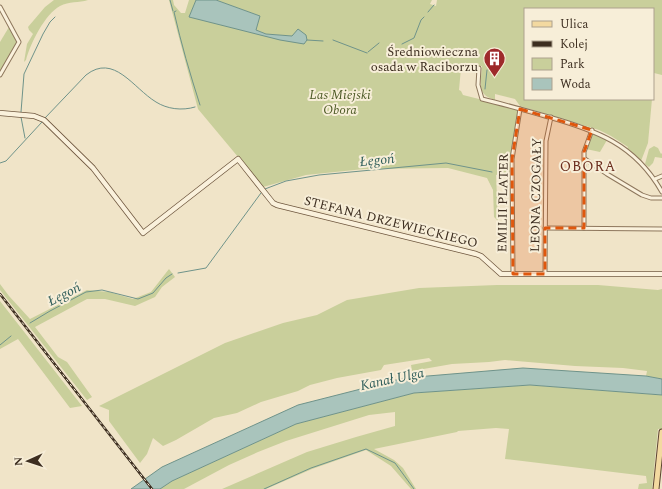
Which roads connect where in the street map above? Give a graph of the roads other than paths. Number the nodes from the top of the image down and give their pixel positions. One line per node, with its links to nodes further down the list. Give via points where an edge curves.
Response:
1 (0, 7): 3 (street, via 19,42)
2 (479, 68): 4 (street, via 478,85 482,99)
3 (0, 75)
4 (520, 109): 6 (street); 16 (street, EMILII PLATER, via 512,159)
5 (0, 113): 16 (street, STEFANA DRZEWIECKIEGO, via 34,116 44,120 93,168 143,233 238,159 277,205 476,254 501,274)
6 (551, 117): 7 (street); 13 (street, LEONA CZOGAŁY, via 546,141)
7 (592, 130): 8 (street); 10 (street, via 622,147 638,160)
8 (584, 159): 12 (street, via 642,195); 14 (street)
9 (662, 176): 10 (street)
10 (655, 180): 11 (street)
11 (662, 192)
12 (662, 198)
13 (545, 228): 14 (street); 17 (street, LEONA CZOGAŁY)
14 (584, 228): 15 (street)
15 (662, 229)
16 (513, 274): 17 (street, STEFANA DRZEWIECKIEGO)
17 (545, 274): 18 (street, STEFANA DRZEWIECKIEGO)
18 (662, 274)
19 (662, 432): 20 (main road)
20 (656, 489)

